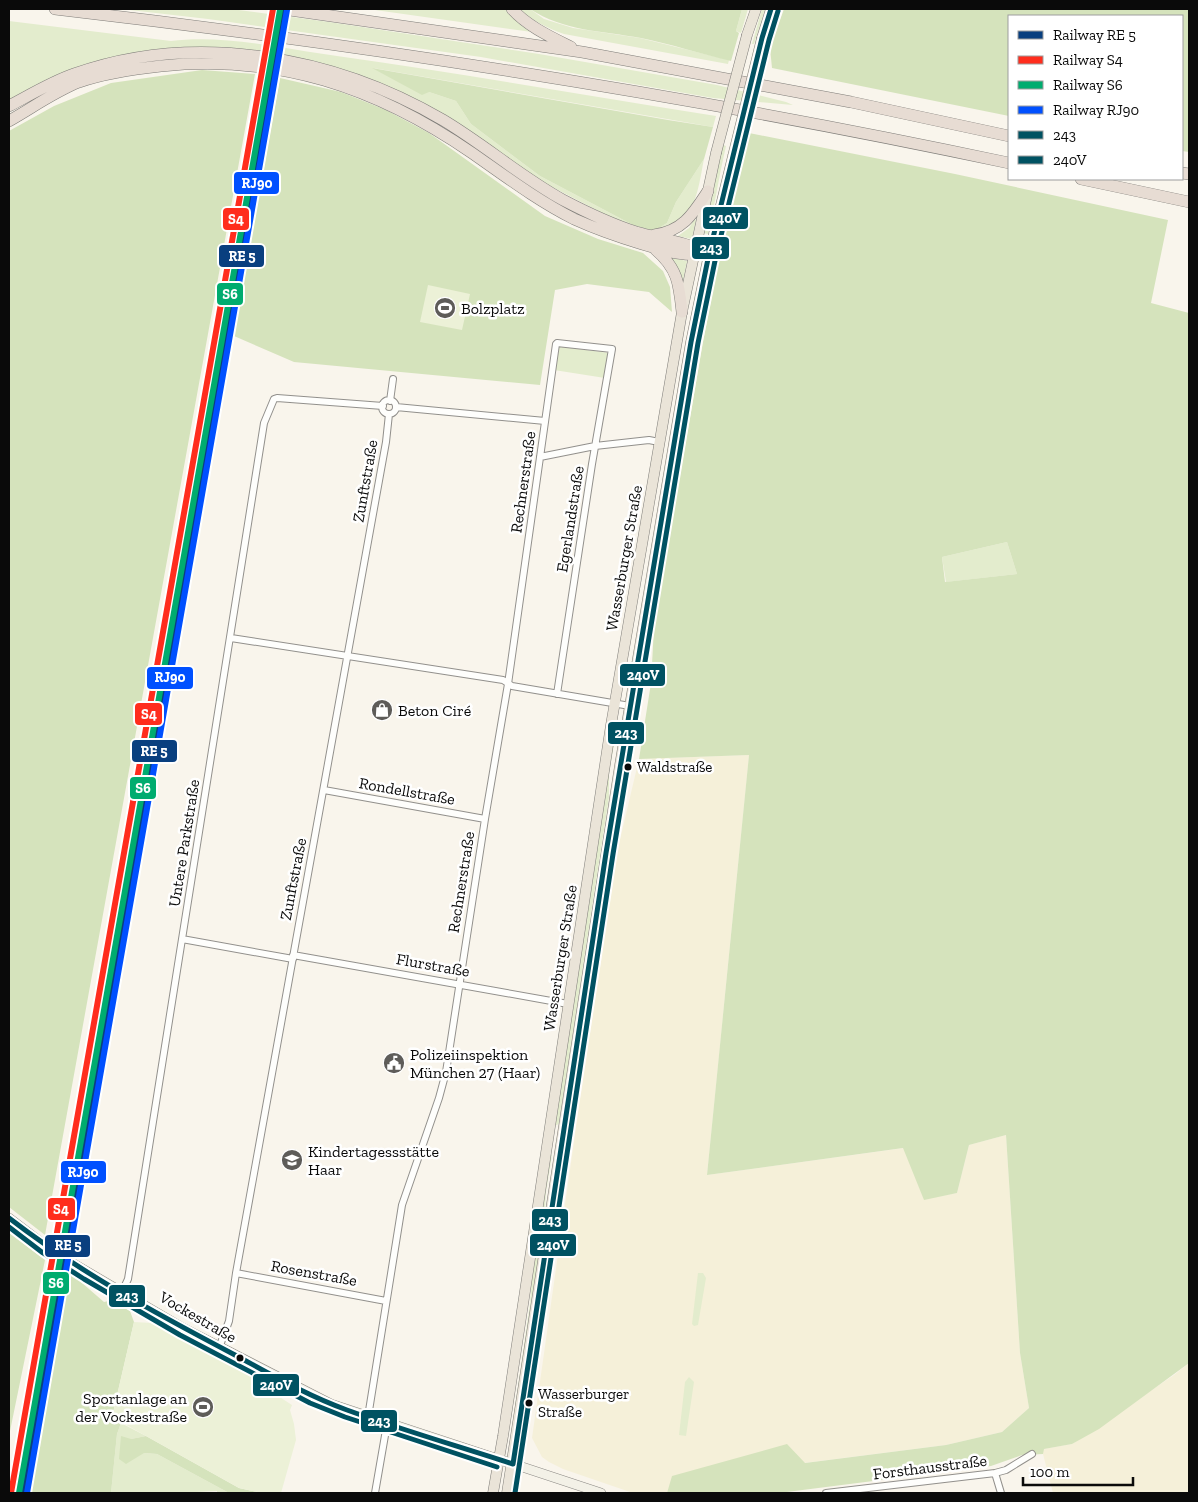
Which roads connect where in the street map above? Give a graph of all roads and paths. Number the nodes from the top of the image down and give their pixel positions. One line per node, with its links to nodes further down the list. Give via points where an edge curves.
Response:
1 (55, 9): 12 (highway, via 207,26 504,70 757,113)
2 (283, 9): 7 (highway)
3 (347, 9): 7 (highway)
4 (512, 9): 8 (highway, via 540,30)
5 (756, 9): 14 (main road, Wasserburger Straße, bridge)
6 (771, 9): 19 (main road, Wasserburger Straße, bridge)
7 (314, 13): 8 (highway)
8 (582, 52): 11 (highway, via 851,102)
9 (9, 106): 16 (highway, via 73,74 153,56 219,53 308,64 388,92 443,121 539,187 580,209)
10 (9, 121): 17 (highway, via 78,82 106,74 185,64 277,69 331,82 386,102 439,131 574,218)
11 (1008, 136)
12 (1008, 163)
13 (1086, 180): 15 (highway)
14 (708, 191): 16 (highway, via 697,208 676,229); 18 (main road, Wasserburger Straße)
15 (1189, 202)
16 (650, 236): 18 (highway)
17 (652, 248): 18 (highway, via 681,255); 20 (highway, via 671,264 678,283)
18 (695, 251): 19 (highway); 20 (main road, Wasserburger Straße)
19 (709, 254): 36 (main road, Wasserburger Straße)
20 (682, 312): 28 (main road, Wasserburger Straße)
21 (612, 349): 27 (street, Rechnerstraße, via 556,344); 29 (street, Egerlandstraße)
22 (393, 379): 23 (street)
23 (390, 401): 24 (street); 25 (street)
24 (383, 406): 26 (street); 31 (street, Untere Parkstraße, via 284,397 274,399 264,423)
25 (396, 407): 26 (street); 27 (street)
26 (389, 414): 32 (street, Zunftstraße)
27 (545, 421): 30 (street, Rechnerstraße)
28 (659, 442): 29 (street, via 649,440); 35 (main road, Wasserburger Straße)
29 (595, 446): 30 (street); 34 (street, Egerlandstraße)
30 (540, 456): 33 (street, Rechnerstraße)
31 (230, 638): 32 (street); 39 (street, Untere Parkstraße)
32 (348, 656): 33 (street, via 503,680); 37 (street, Zunftstraße)
33 (508, 684): 34 (street); 38 (street, Rechnerstraße)
34 (557, 694): 35 (street)
35 (615, 703): 36 (street); 42 (main road, Wasserburger Straße)
36 (630, 706): 54 (main road, Wasserburger Straße)
37 (324, 790): 38 (street, Rondellstraße); 40 (street, Zunftstraße)
38 (485, 819): 41 (street, Rechnerstraße)
39 (182, 939): 40 (street, Flurstraße); 47 (street, Untere Parkstraße, via 128,1278)
40 (293, 957): 41 (street, Flurstraße); 46 (street, Zunftstraße)
41 (459, 984): 42 (street, Flurstraße); 48 (street, Rechnerstraße, via 446,1072 402,1205)
42 (568, 1004): 53 (main road, Wasserburger Straße)
43 (9, 1218): 44 (main road)
44 (47, 1247)
45 (69, 1261): 47 (main road, Vockestraße)
46 (236, 1273): 48 (street, Rosenstraße); 49 (street, Zunftstraße, via 229,1321)
47 (122, 1292): 49 (main road, Vockestraße)
48 (386, 1300): 50 (street, Rechnerstraße)
49 (219, 1348): 50 (main road, Vockestraße, via 313,1396)
50 (368, 1417): 51 (main road, Vockestraße)
51 (387, 1424): 53 (main road, Vockestraße); 56 (street)
52 (1032, 1454): 55 (street, Forsthausstraße)
53 (499, 1460): 54 (main road, Vockestraße); 57 (main road, Wasserburger Straße)
54 (512, 1464): 58 (main road, Wasserburger Straße); 59 (main road, Vockestraße)
55 (995, 1473): 60 (street, Forsthausstraße); 61 (street)
56 (374, 1493)
57 (493, 1493)
58 (508, 1493)
59 (601, 1493)
60 (826, 1493)
61 (1001, 1493)

